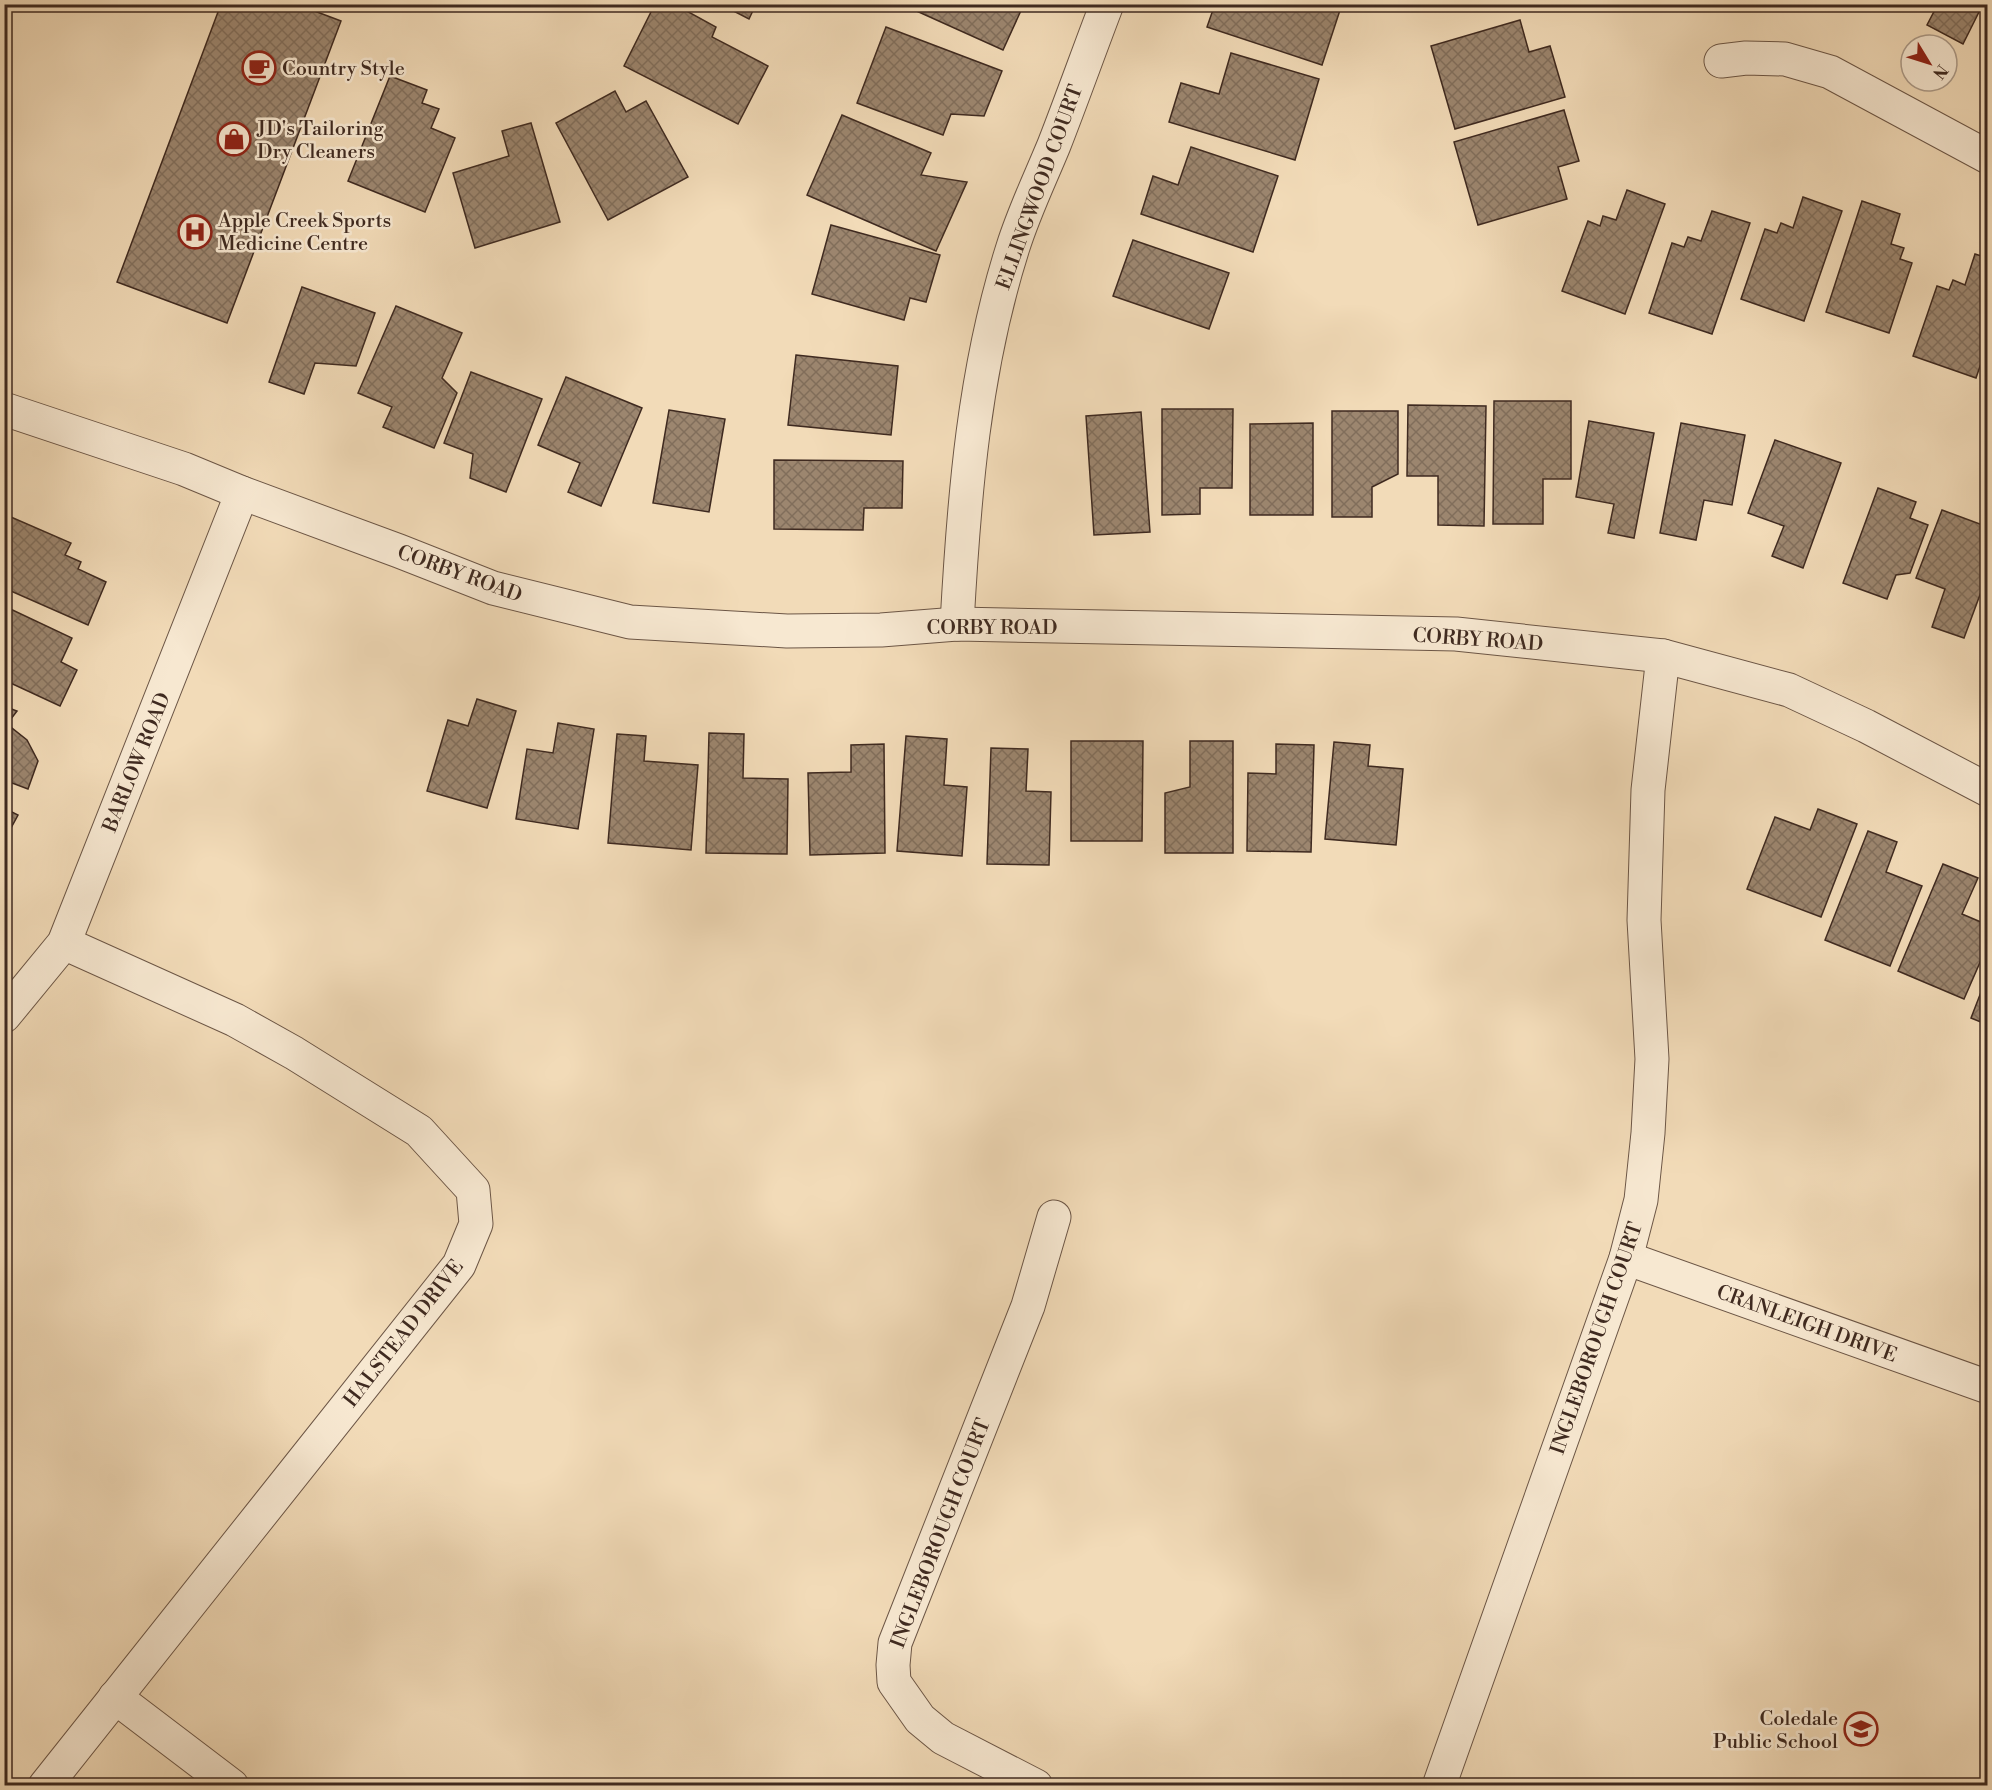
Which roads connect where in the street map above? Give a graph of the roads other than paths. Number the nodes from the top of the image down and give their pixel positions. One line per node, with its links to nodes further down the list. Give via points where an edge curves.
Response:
1 (1107, 4): 6 (street, ELLINGWOOD COURT, via 1014,245 1000,295 981,374 971,444)
2 (1721, 61): 3 (street, via 1785,59 1830,72)
3 (1988, 157)
4 (4, 409): 5 (street, CORBY ROAD, via 184,469)
5 (242, 493): 6 (street, CORBY ROAD, via 493,588 630,622 787,631); 9 (street, BARLOW ROAD)
6 (957, 624): 7 (street, CORBY ROAD, via 1456,634)
7 (1663, 656): 8 (street, CORBY ROAD, via 1789,690); 12 (street, INGLEBOROUGH COURT, via 1648,790 1644,920 1652,1059 1648,1133 1641,1200)
8 (1988, 789)
9 (64, 943): 10 (street, BARLOW ROAD); 14 (street, HALSTEAD DRIVE, via 235,1020 419,1131 473,1190 476,1224 459,1265)
10 (4, 1016)
11 (1054, 1217): 17 (street, INGLEBOROUGH COURT, via 1028,1306 899,1632 893,1665 894,1682 920,1719 943,1738)
12 (1626, 1258): 13 (street, CRANLEIGH DRIVE); 18 (street, INGLEBOROUGH COURT)
13 (1988, 1387)
14 (115, 1697): 15 (street, HALSTEAD DRIVE); 16 (street)
15 (45, 1785)
16 (232, 1785)
17 (1036, 1785)
18 (1439, 1785)

